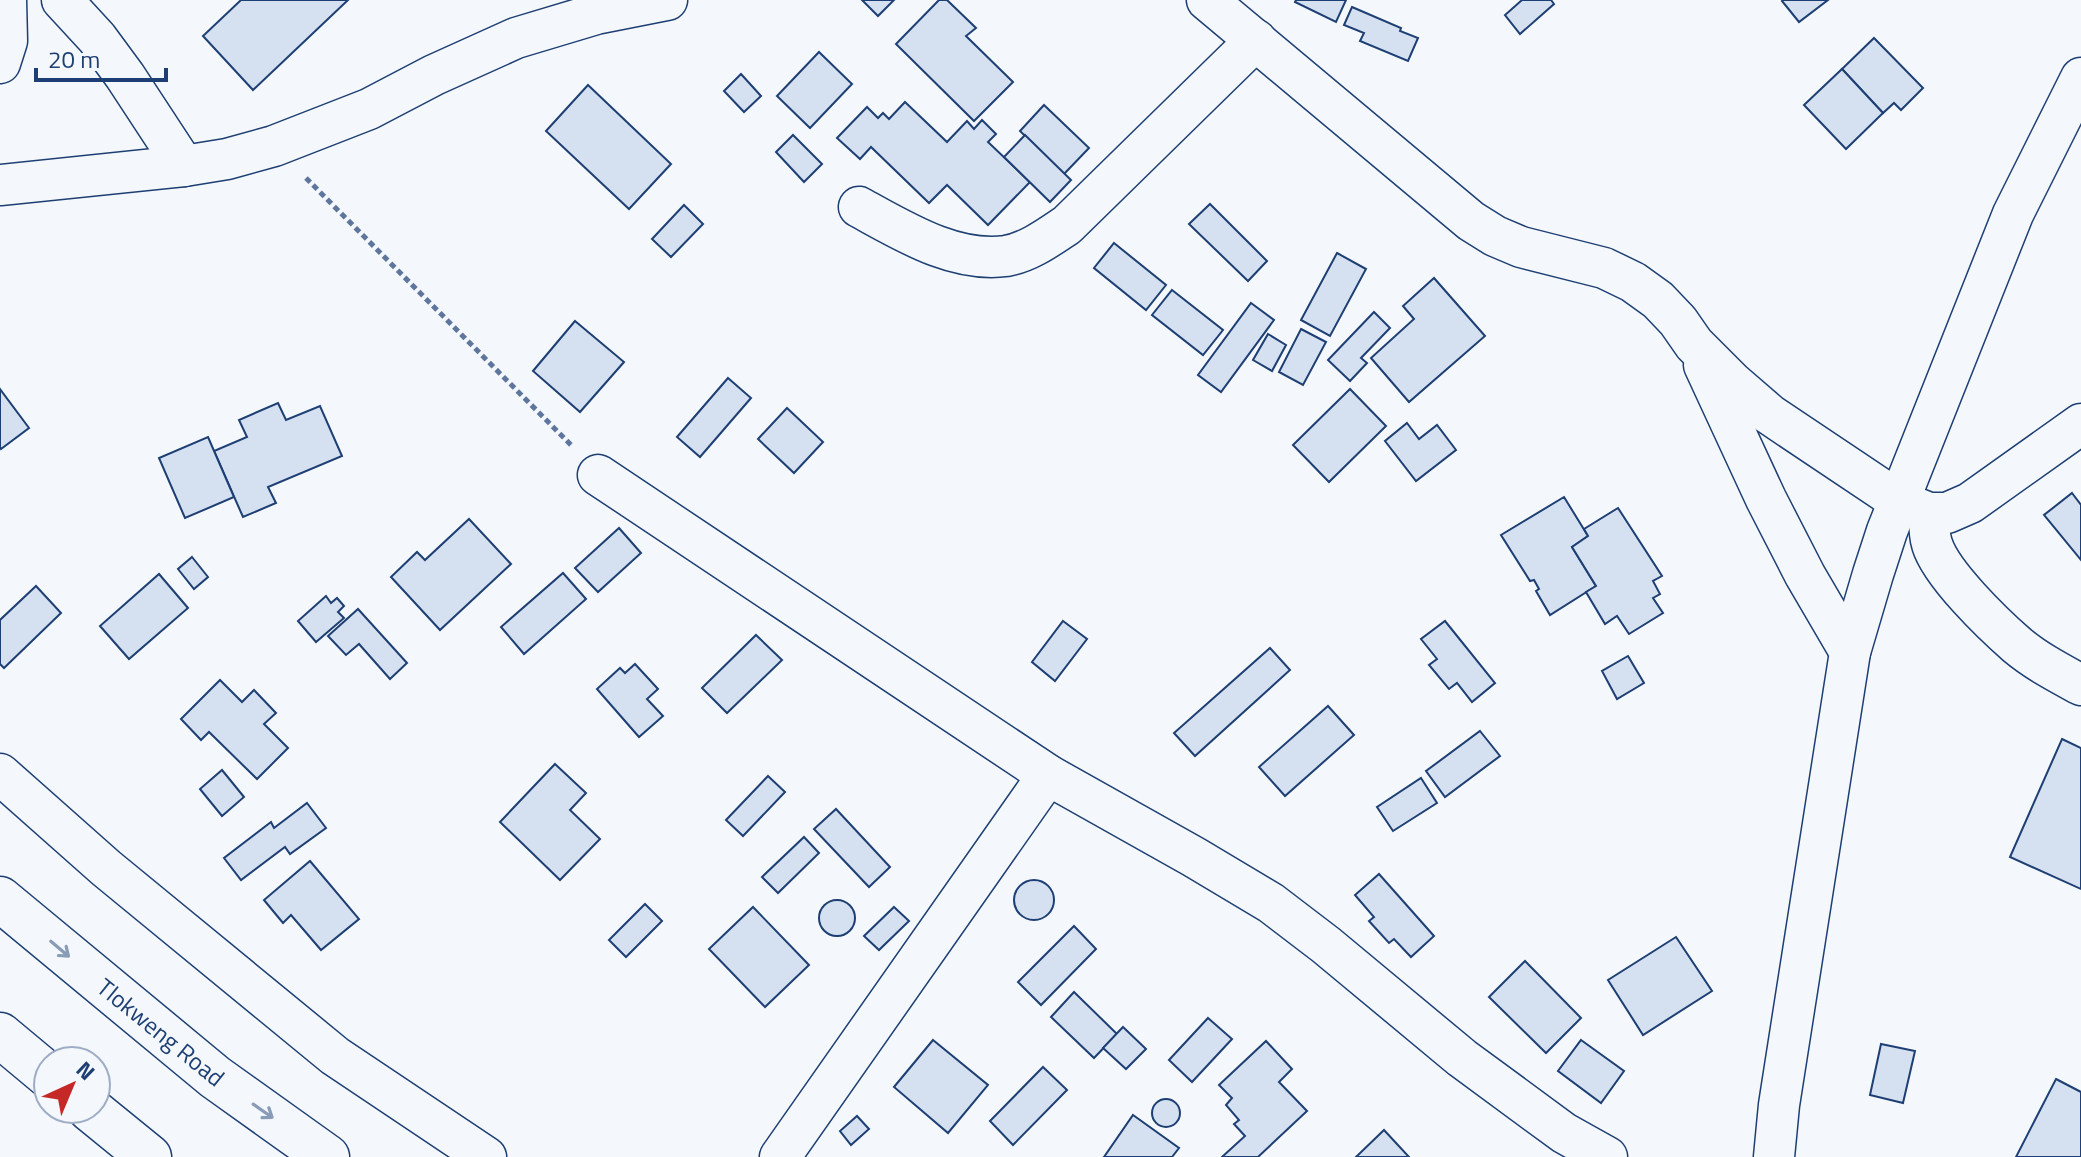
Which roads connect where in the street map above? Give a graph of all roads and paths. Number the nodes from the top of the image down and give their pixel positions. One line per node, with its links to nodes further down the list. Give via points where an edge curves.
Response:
1 (6, 0): 6 (street, via 7,41)
2 (62, 0): 9 (street, via 116,63)
3 (667, 0): 8 (street, via 516,38 369,109)
4 (1207, 0): 5 (street)
5 (1256, 40): 11 (street, via 1067,225 1038,245 1007,256 977,256 927,244); 12 (street, via 1471,221 1521,247 1604,268 1633,282 1658,300)
6 (0, 63)
7 (2081, 78): 15 (street, via 2013,214)
8 (274, 146): 9 (street); 14 (path)
9 (184, 166): 10 (street)
10 (0, 185)
11 (859, 207)
12 (1694, 344): 15 (street, via 1769,414); 16 (street, via 1773,512)
13 (2081, 424): 15 (street, via 1970,503 1947,513)
14 (598, 475): 19 (street)
15 (1914, 507): 16 (street, via 1882,545); 17 (street, via 1953,580 2018,645)
16 (1850, 652): 29 (street)
17 (2081, 685)
18 (0, 774): 26 (street, via 335,1056)
19 (1048, 775): 27 (street); 28 (street, via 1271,903 1462,1058 1564,1133)
20 (0, 899): 25 (main road, Tlokweng Road, one-way to 25, via 215,1077)
21 (0, 1035): 22 (main road)
22 (32, 1062)
23 (110, 1125): 24 (main road)
24 (149, 1157)
25 (327, 1157)
26 (486, 1157)
27 (780, 1157)
28 (1607, 1157)
29 (1774, 1157)

